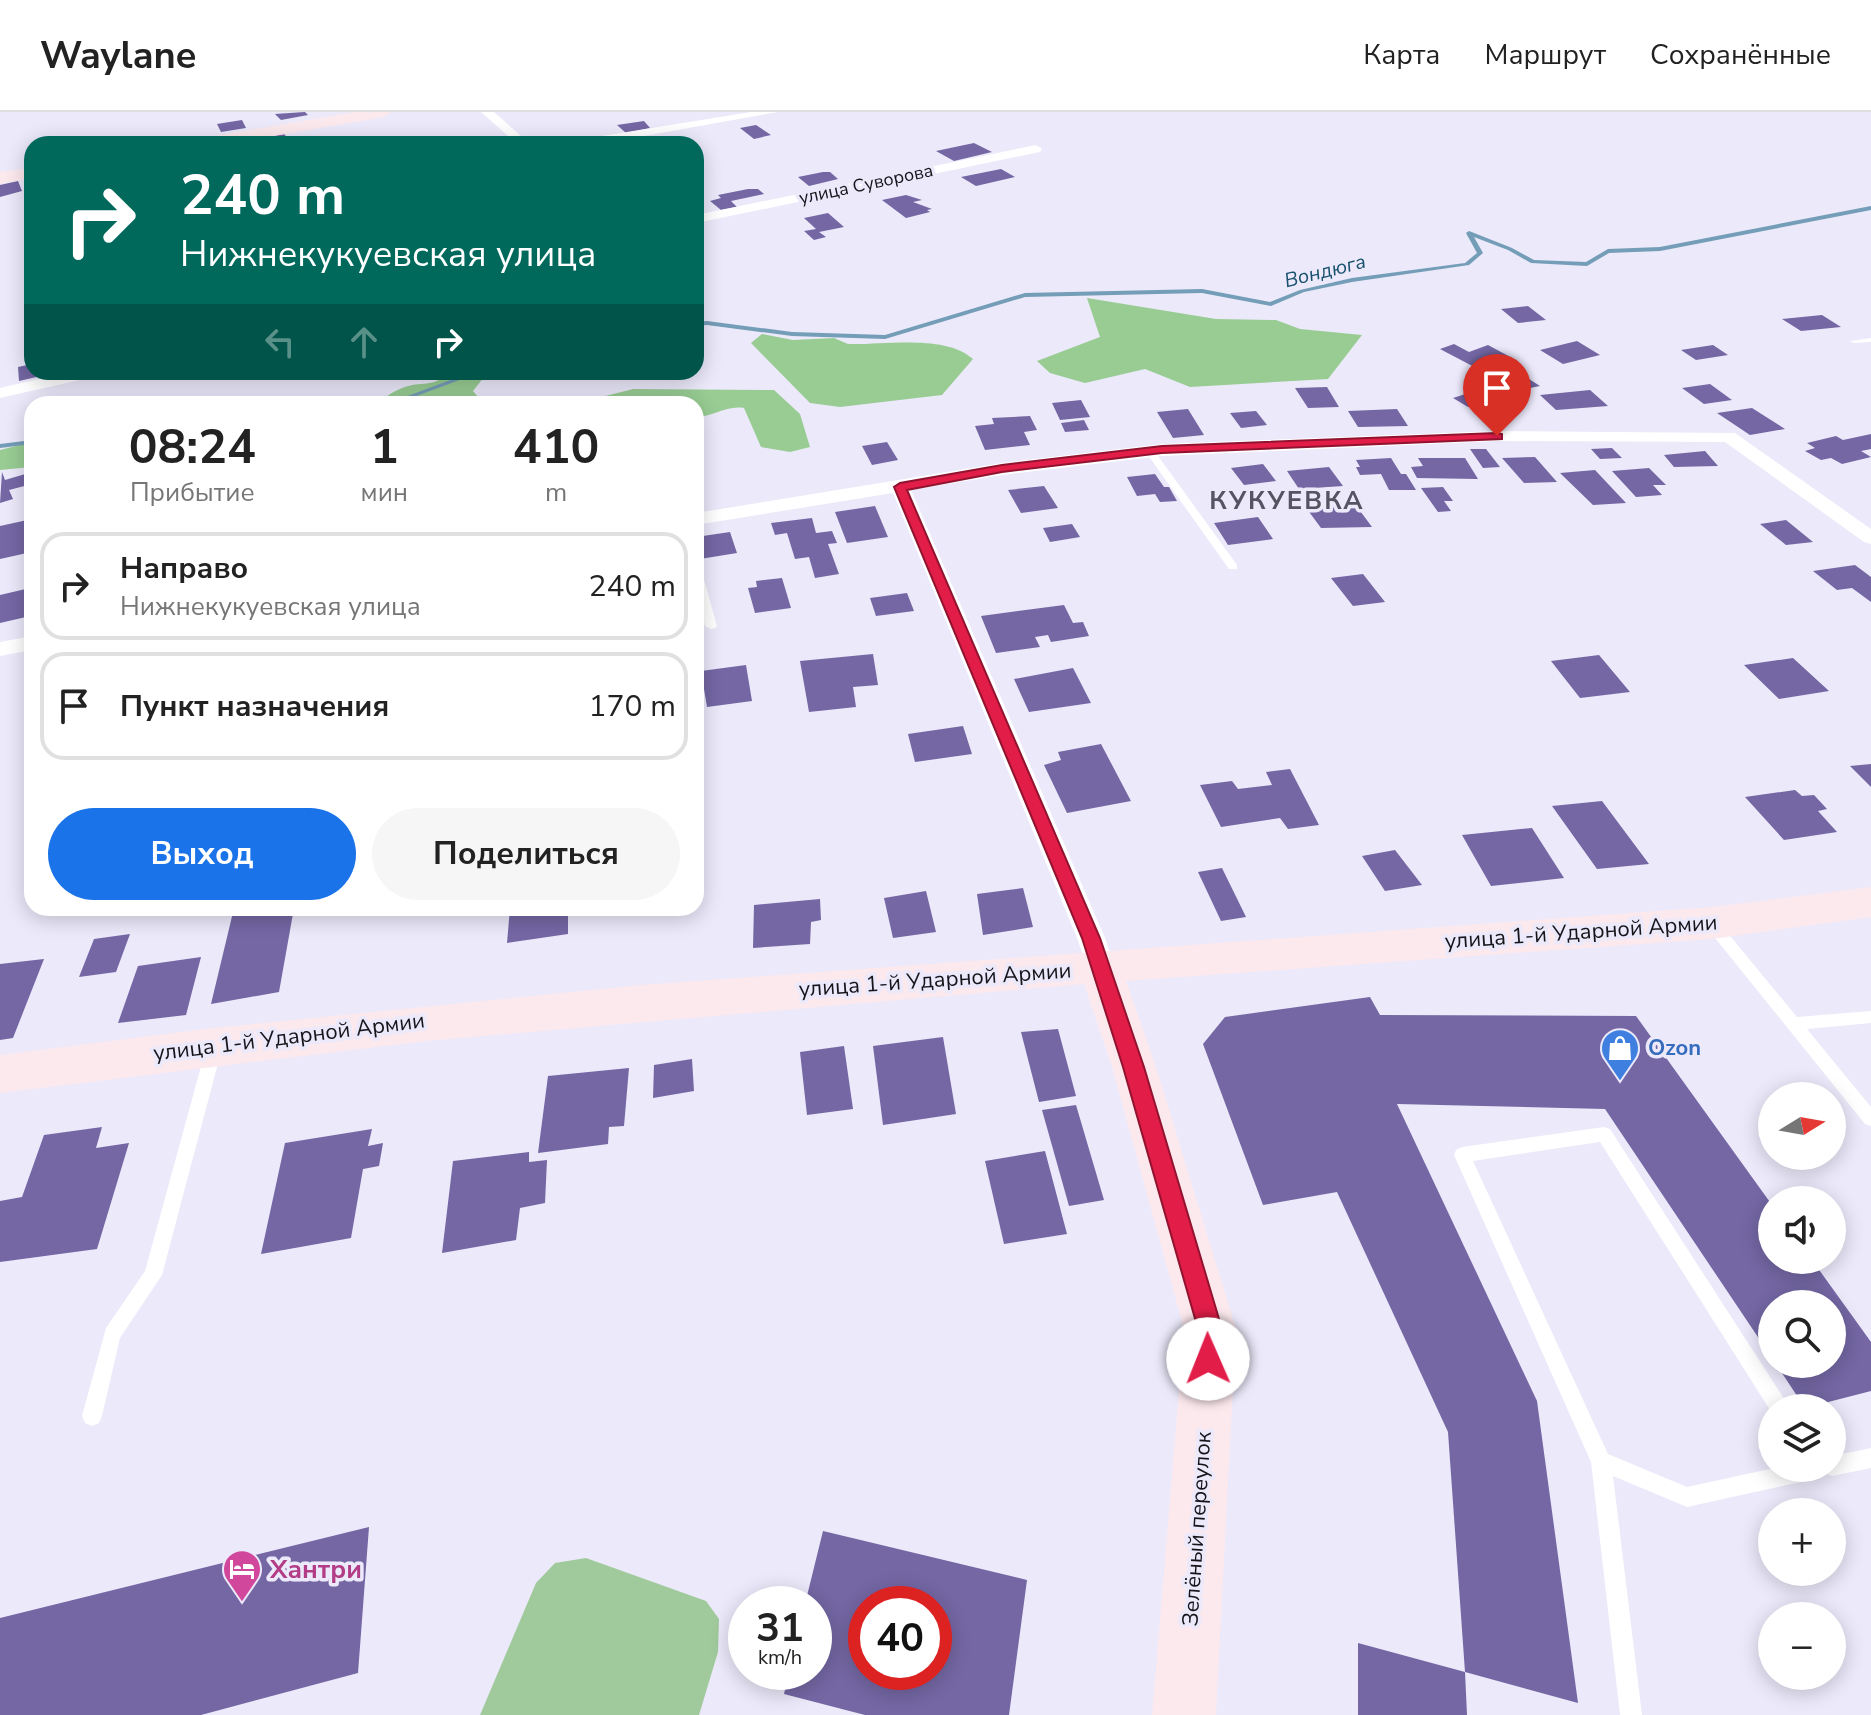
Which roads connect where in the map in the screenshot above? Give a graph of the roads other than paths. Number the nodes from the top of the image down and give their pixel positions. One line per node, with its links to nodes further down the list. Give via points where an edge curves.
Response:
1 (384, 112): 4 (main road)
2 (487, 112): 5 (street)
3 (772, 112): 6 (street)
4 (244, 136)
5 (515, 136)
6 (626, 136)
7 (1036, 149): 10 (street, улица Суворова)
8 (24, 174): 9 (main road)
9 (0, 178)
10 (704, 217)
11 (1871, 340): 12 (lane)
12 (1854, 341)
13 (56, 380): 14 (street)
14 (0, 393)
15 (1150, 451): 16 (street); 18 (street, via 1497,436 1729,437); 19 (lane)
16 (900, 487): 17 (street); 26 (street, Зелёный переулок)
17 (704, 518)
18 (1871, 538)
19 (1233, 567)
20 (704, 599): 21 (lane)
21 (711, 626)
22 (24, 644): 23 (street)
23 (0, 649)
24 (1871, 902): 25 (main road, улица 1-й Ударной Армии)
25 (1712, 923): 26 (main road, улица 1-й Ударной Армии); 28 (lane)
26 (1100, 968): 29 (main road, улица 1-й Ударной Армии, via 517,1012); 38 (main road, Зелёный переулок, via 1210,1329)
27 (1871, 1017): 28 (lane)
28 (1793, 1024): 31 (lane)
29 (215, 1044): 30 (main road, улица 1-й Ударной Армии); 33 (lane, via 153,1275 112,1334)
30 (0, 1074)
31 (1871, 1119)
32 (1771, 1394): 35 (lane, via 1604,1134 1462,1155)
33 (92, 1416)
34 (1871, 1458): 36 (lane)
35 (1601, 1461): 37 (lane, via 1687,1497); 39 (lane)
36 (1846, 1463)
37 (1758, 1482)
38 (1184, 1715)
39 (1631, 1715)

